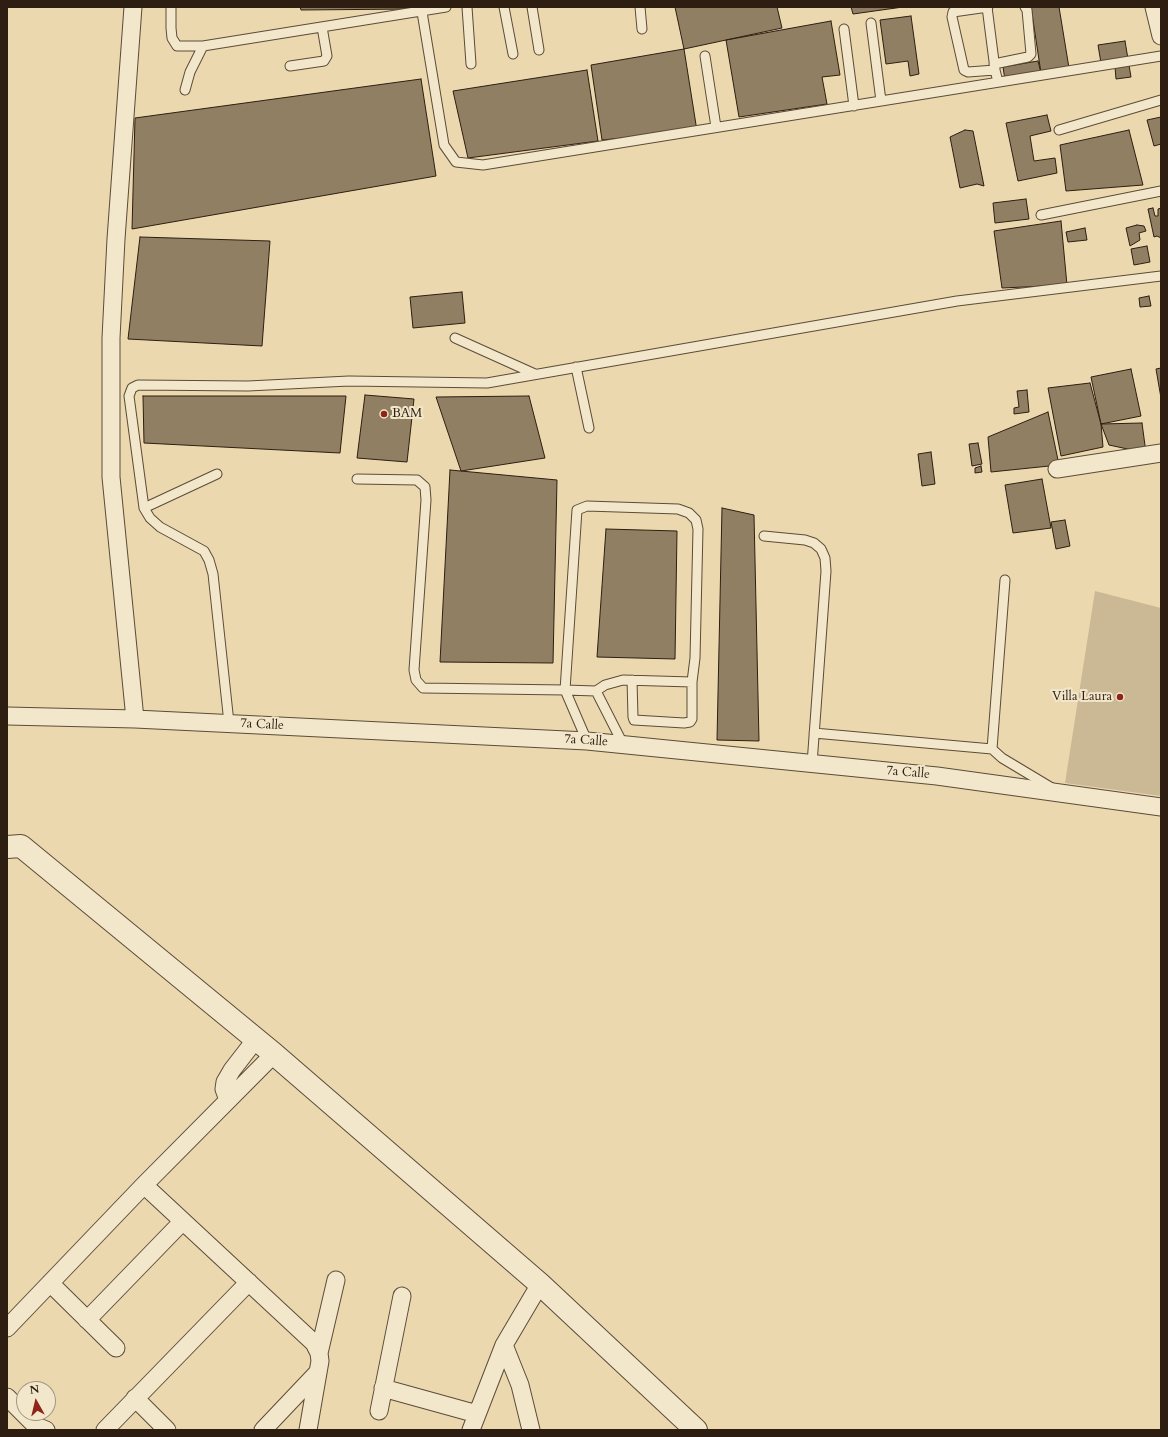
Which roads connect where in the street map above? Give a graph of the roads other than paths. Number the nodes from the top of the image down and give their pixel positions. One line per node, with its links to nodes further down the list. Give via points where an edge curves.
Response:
1 (133, 7): 51 (street, via 115,246 111,338 111,477)
2 (171, 7): 17 (lane, via 172,38 177,46)
3 (446, 7): 11 (lane)
4 (467, 7): 22 (lane)
5 (504, 7): 19 (lane)
6 (532, 7): 18 (lane)
7 (640, 7): 14 (lane)
8 (988, 7): 24 (lane); 24 (lane, via 953,12 952,17 964,70 968,72)
9 (1025, 7): 24 (lane, via 1031,54)
10 (1157, 8): 16 (street)
11 (422, 12): 13 (lane); 30 (lane, via 444,145 456,162 483,164)
12 (871, 23): 28 (lane)
13 (322, 27): 17 (lane); 23 (lane, via 327,56 324,61)
14 (642, 29)
15 (844, 29): 29 (lane)
16 (1161, 36)
17 (203, 46): 26 (lane, via 190,72)
18 (539, 50)
19 (513, 54)
20 (705, 56): 30 (lane)
21 (1161, 56): 25 (lane)
22 (471, 64)
23 (290, 66)
24 (995, 67): 25 (lane)
25 (998, 82): 28 (lane)
26 (185, 90)
27 (1161, 100): 31 (lane)
28 (881, 101): 29 (lane)
29 (854, 106): 30 (lane)
30 (716, 127)
31 (1059, 130)
32 (1161, 191): 33 (lane)
33 (1041, 215)
34 (1161, 276): 36 (lane, via 957,300)
35 (455, 338): 37 (lane)
36 (576, 367): 37 (lane); 38 (lane)
37 (535, 374): 43 (lane, via 487,383 349,381 248,386 138,385 132,388 129,396)
38 (589, 428)
39 (1161, 453): 40 (street)
40 (1056, 469)
41 (217, 474): 43 (lane)
42 (357, 480): 48 (lane, via 417,480 425,487 414,670 416,680 424,688)
43 (144, 508): 52 (lane, via 160,527 204,551 209,560 213,574)
44 (764, 536): 53 (lane, via 814,543 821,549 825,558)
45 (1005, 580): 56 (lane)
46 (632, 680): 47 (lane); 47 (lane, via 634,720 684,723 692,719); 49 (lane, via 605,685)
47 (692, 682): 48 (lane, via 695,658 698,529 696,520 689,513 678,509 587,506 577,510)
48 (565, 690): 49 (lane); 54 (lane)
49 (596, 691): 55 (lane)
50 (7, 716): 51 (street, 7a Calle)
51 (135, 719): 52 (street, 7a Calle)
52 (228, 724): 54 (street, 7a Calle)
53 (814, 733): 56 (lane); 57 (lane)
54 (587, 741): 55 (street, 7a Calle)
55 (623, 744): 57 (street, 7a Calle)
56 (992, 749): 58 (lane, via 1002,758)
57 (812, 764): 58 (street, 7a Calle, via 937,776)
58 (1060, 793): 59 (street, 7a Calle)
59 (1161, 807)
60 (12, 842): 61 (street)
61 (256, 1039): 62 (street); 63 (street, via 225,1082 224,1089)
62 (274, 1054): 63 (street); 69 (street)
63 (228, 1100): 64 (street)
64 (144, 1185): 65 (street); 68 (street)
65 (183, 1221): 67 (street); 71 (street)
66 (336, 1280): 75 (street)
67 (249, 1282): 75 (street, via 314,1343); 79 (street)
68 (50, 1283): 71 (street); 72 (street)
69 (540, 1284): 73 (street); 89 (street)
70 (402, 1296): 77 (street)
71 (87, 1320): 74 (street)
72 (7, 1328)
73 (504, 1345): 81 (street); 88 (street, via 520,1386)
74 (116, 1348)
75 (319, 1353): 76 (street)
76 (318, 1372): 85 (street); 86 (street)
77 (383, 1388): 80 (street); 81 (street)
78 (7, 1397): 82 (street, via 36,1426)
79 (135, 1398): 83 (street); 84 (street)
80 (379, 1412)
81 (477, 1414): 87 (street)
82 (46, 1430)
83 (105, 1430)
84 (167, 1430)
85 (263, 1430)
86 (308, 1430)
87 (471, 1430)
88 (531, 1430)
89 (696, 1430)

